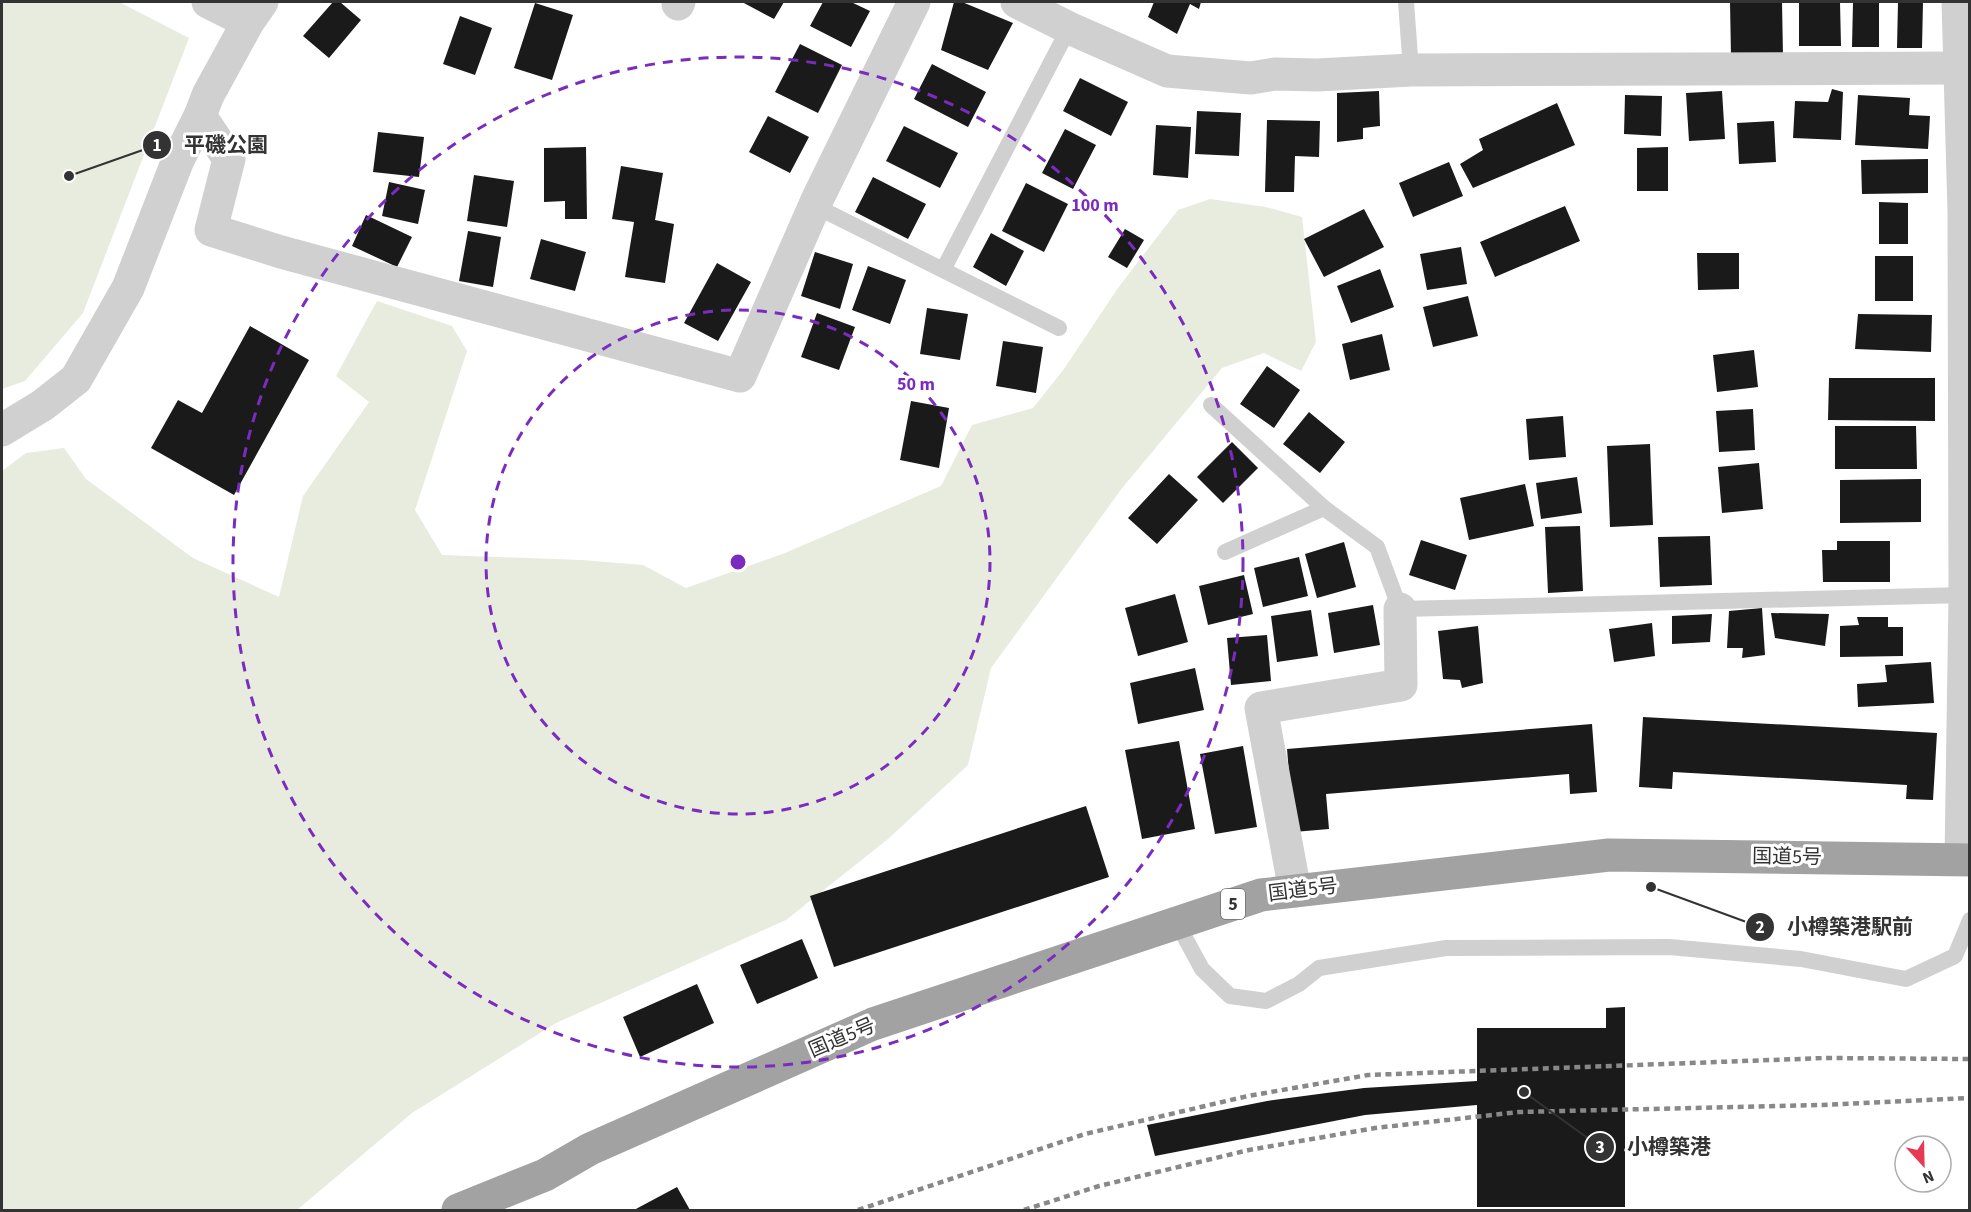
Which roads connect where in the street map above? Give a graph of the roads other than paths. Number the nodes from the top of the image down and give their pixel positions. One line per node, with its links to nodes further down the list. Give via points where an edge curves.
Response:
1 (208, 2): 5 (street)
2 (914, 2): 11 (street)
3 (1017, 2): 7 (street)
4 (1406, 2): 9 (lane)
5 (255, 12): 10 (street)
6 (1962, 15): 8 (street)
7 (1070, 28): 9 (street, via 1167,70 1251,78); 13 (lane)
8 (1959, 68): 9 (street); 12 (street)
9 (1411, 70)
10 (200, 116): 11 (street, via 228,159 211,230 740,376); 16 (street, via 178,160 128,288 76,379)
11 (815, 206): 13 (lane)
12 (1966, 212): 19 (street)
13 (943, 270): 14 (lane)
14 (1059, 328)
15 (1211, 405): 17 (lane)
16 (2, 430)
17 (1324, 508): 18 (lane); 20 (lane, via 1377,547)
18 (1225, 552)
19 (1965, 595): 20 (lane); 21 (street)
20 (1400, 609): 22 (street, via 1401,685 1261,708)
21 (1965, 860): 22 (highway, 国道5号 / 5, via 1609,855)
22 (1295, 891): 24 (highway, 国道5号 / 5, via 1261,895)
23 (1970, 920): 24 (lane, via 1955,956 1906,979 1801,959 1669,947 1446,948 1319,968 1299,984 1266,1000 1230,996 1202,969)
24 (1177, 923): 25 (highway, 国道5号 / 5, via 873,1024 590,1149)
25 (546, 1175): 26 (highway, 国道5号 / 5); 27 (highway, 国道5号 / 5)
26 (458, 1210)
27 (505, 1210)

